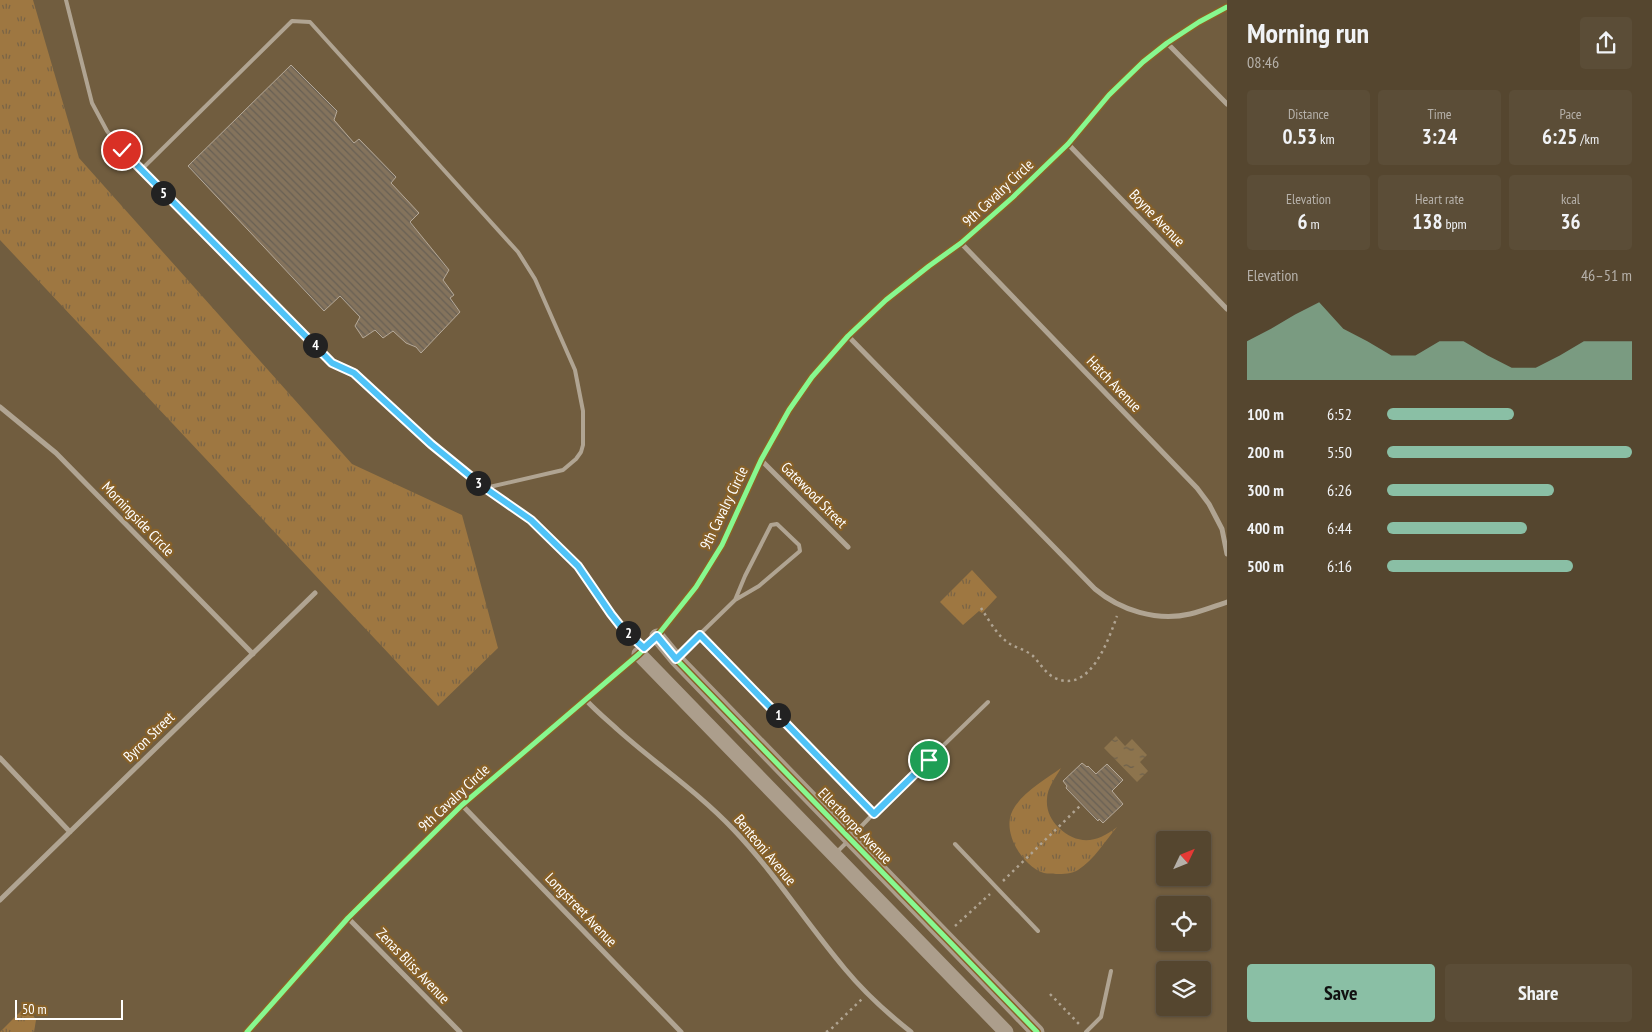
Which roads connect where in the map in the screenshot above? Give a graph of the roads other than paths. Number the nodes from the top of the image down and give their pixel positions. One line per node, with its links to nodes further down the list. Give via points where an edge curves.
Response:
1 (66, 0): 6 (lane, via 92,102 107,131)
2 (1227, 7): 3 (street, 9th Cavalry Circle)
3 (1167, 43): 4 (street); 5 (street, 9th Cavalry Circle, via 1109,95)
4 (1227, 104)
5 (1068, 144): 7 (street, 9th Cavalry Circle); 8 (street, Boyne Avenue)
6 (141, 170): 12 (lane, via 332,363 354,373 431,444); 12 (lane, via 292,21 310,22 518,252 535,279 575,370 583,411 581,452 563,470)
7 (961, 244): 9 (street, 9th Cavalry Circle, via 886,300); 14 (street, Hatch Avenue, via 1196,488 1222,529)
8 (1227, 309)
9 (848, 336): 11 (street, 9th Cavalry Circle, via 812,377); 17 (street, via 1106,598 1145,614 1166,616 1188,615)
10 (0, 407): 21 (street, Morningside Circle, via 56,453)
11 (761, 460): 13 (street, Gatewood Street); 19 (street, 9th Cavalry Circle, via 722,545 696,587)
12 (485, 488): 20 (lane, via 531,520 578,566 611,614)
13 (848, 547)
14 (1227, 554)
15 (315, 593): 21 (street, Byron Street)
16 (736, 600): 16 (lane, via 771,526 778,524 799,544 800,551 759,586); 18 (lane)
17 (1227, 602)
18 (700, 635): 22 (lane); 27 (lane)
19 (657, 636): 20 (street, 9th Cavalry Circle); 22 (street, Ellerthorpe Avenue)
20 (642, 651): 23 (street, 9th Cavalry Circle); 31 (street)
21 (253, 654): 28 (street, Byron Street)
22 (676, 659): 29 (street, Ellerthorpe Avenue)
23 (585, 698): 26 (street, 9th Cavalry Circle); 39 (street, Benteoni Avenue, via 637,748 732,828 766,865 846,970)
24 (988, 702): 27 (lane)
25 (0, 758): 28 (street)
26 (462, 805): 33 (street, 9th Cavalry Circle); 38 (street, Longstreet Avenue)
27 (874, 814): 29 (lane)
28 (70, 832): 32 (street, Byron Street)
29 (850, 839): 31 (lane); 41 (street, Ellerthorpe Avenue)
30 (954, 844): 34 (lane)
31 (834, 855): 40 (street)
32 (0, 900)
33 (348, 918): 36 (street, 9th Cavalry Circle); 37 (street, Zenas Bliss Avenue)
34 (1038, 931)
35 (1111, 972): 42 (lane, via 1100,1017)
36 (247, 1032)
37 (460, 1032)
38 (682, 1032)
39 (911, 1032)
40 (1006, 1032)
41 (1037, 1032)
42 (1087, 1032)

